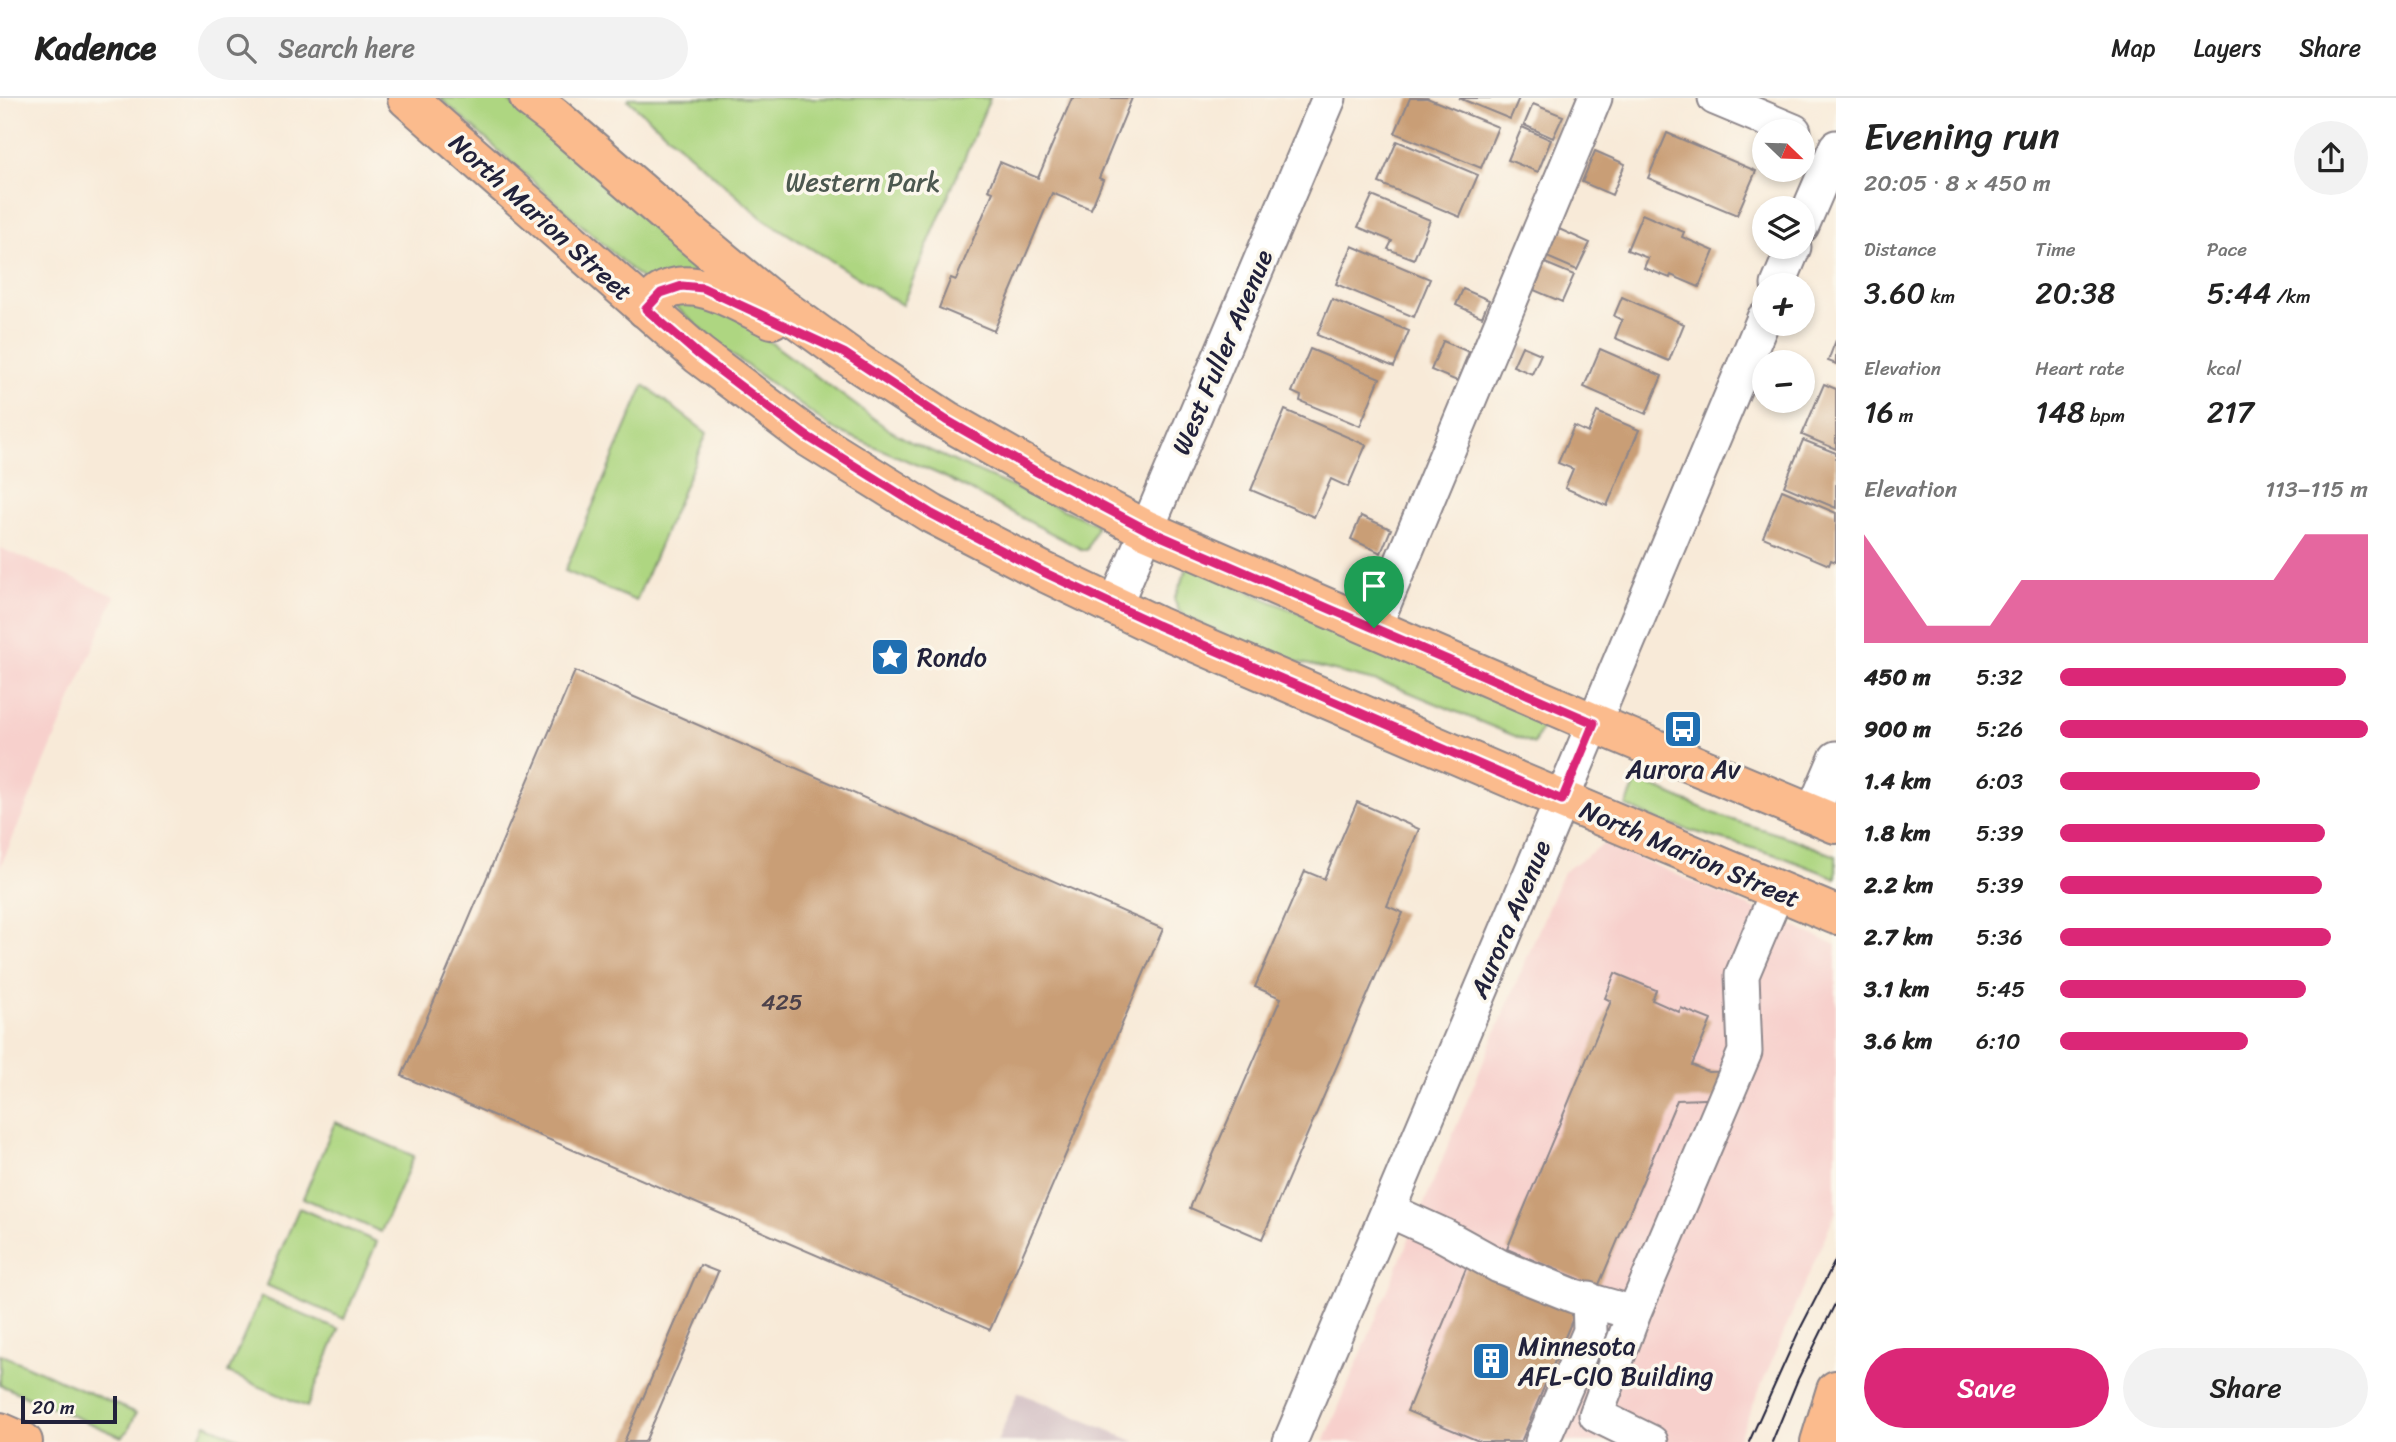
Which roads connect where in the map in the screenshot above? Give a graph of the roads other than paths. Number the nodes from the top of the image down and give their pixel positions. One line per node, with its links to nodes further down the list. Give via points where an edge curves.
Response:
1 (407, 98): 10 (main road, North Marion Street)
2 (529, 98): 12 (main road, via 754,286)
3 (1329, 98): 13 (street, West Fuller Avenue)
4 (1595, 98): 15 (street)
5 (1715, 98): 6 (street)
6 (1765, 119)
7 (1815, 140): 8 (street)
8 (1836, 148): 9 (street)
9 (1815, 196)
10 (646, 309): 12 (main road, via 661,293 682,286 703,288); 14 (main road, North Marion Street, via 805,435 932,514)
11 (1756, 336): 16 (street, Aurora Avenue)
12 (844, 353): 13 (main road, via 946,420)
13 (1147, 530): 14 (street, West Fuller Avenue); 15 (main road)
14 (1115, 606): 18 (main road, North Marion Street)
15 (1374, 628): 16 (main road)
16 (1594, 723): 18 (street, Aurora Avenue); 19 (main road)
17 (1836, 758): 19 (street)
18 (1562, 800): 20 (main road, North Marion Street); 22 (street, Aurora Avenue)
19 (1824, 819)
20 (1777, 892): 21 (main road, North Marion Street); 24 (street, via 1742,975 1745,1052)
21 (1836, 915)
22 (1388, 1210): 23 (street, via 1499,1266); 28 (street, Aurora Avenue)
23 (1589, 1299): 24 (street); 29 (street, via 1590,1331)
24 (1634, 1313): 30 (street, via 1596,1415)
25 (1836, 1390): 31 (main road)
26 (0, 1432): 27 (main road)
27 (23, 1442)
28 (1290, 1442)
29 (1542, 1442)
30 (1651, 1442)
31 (1820, 1442)

